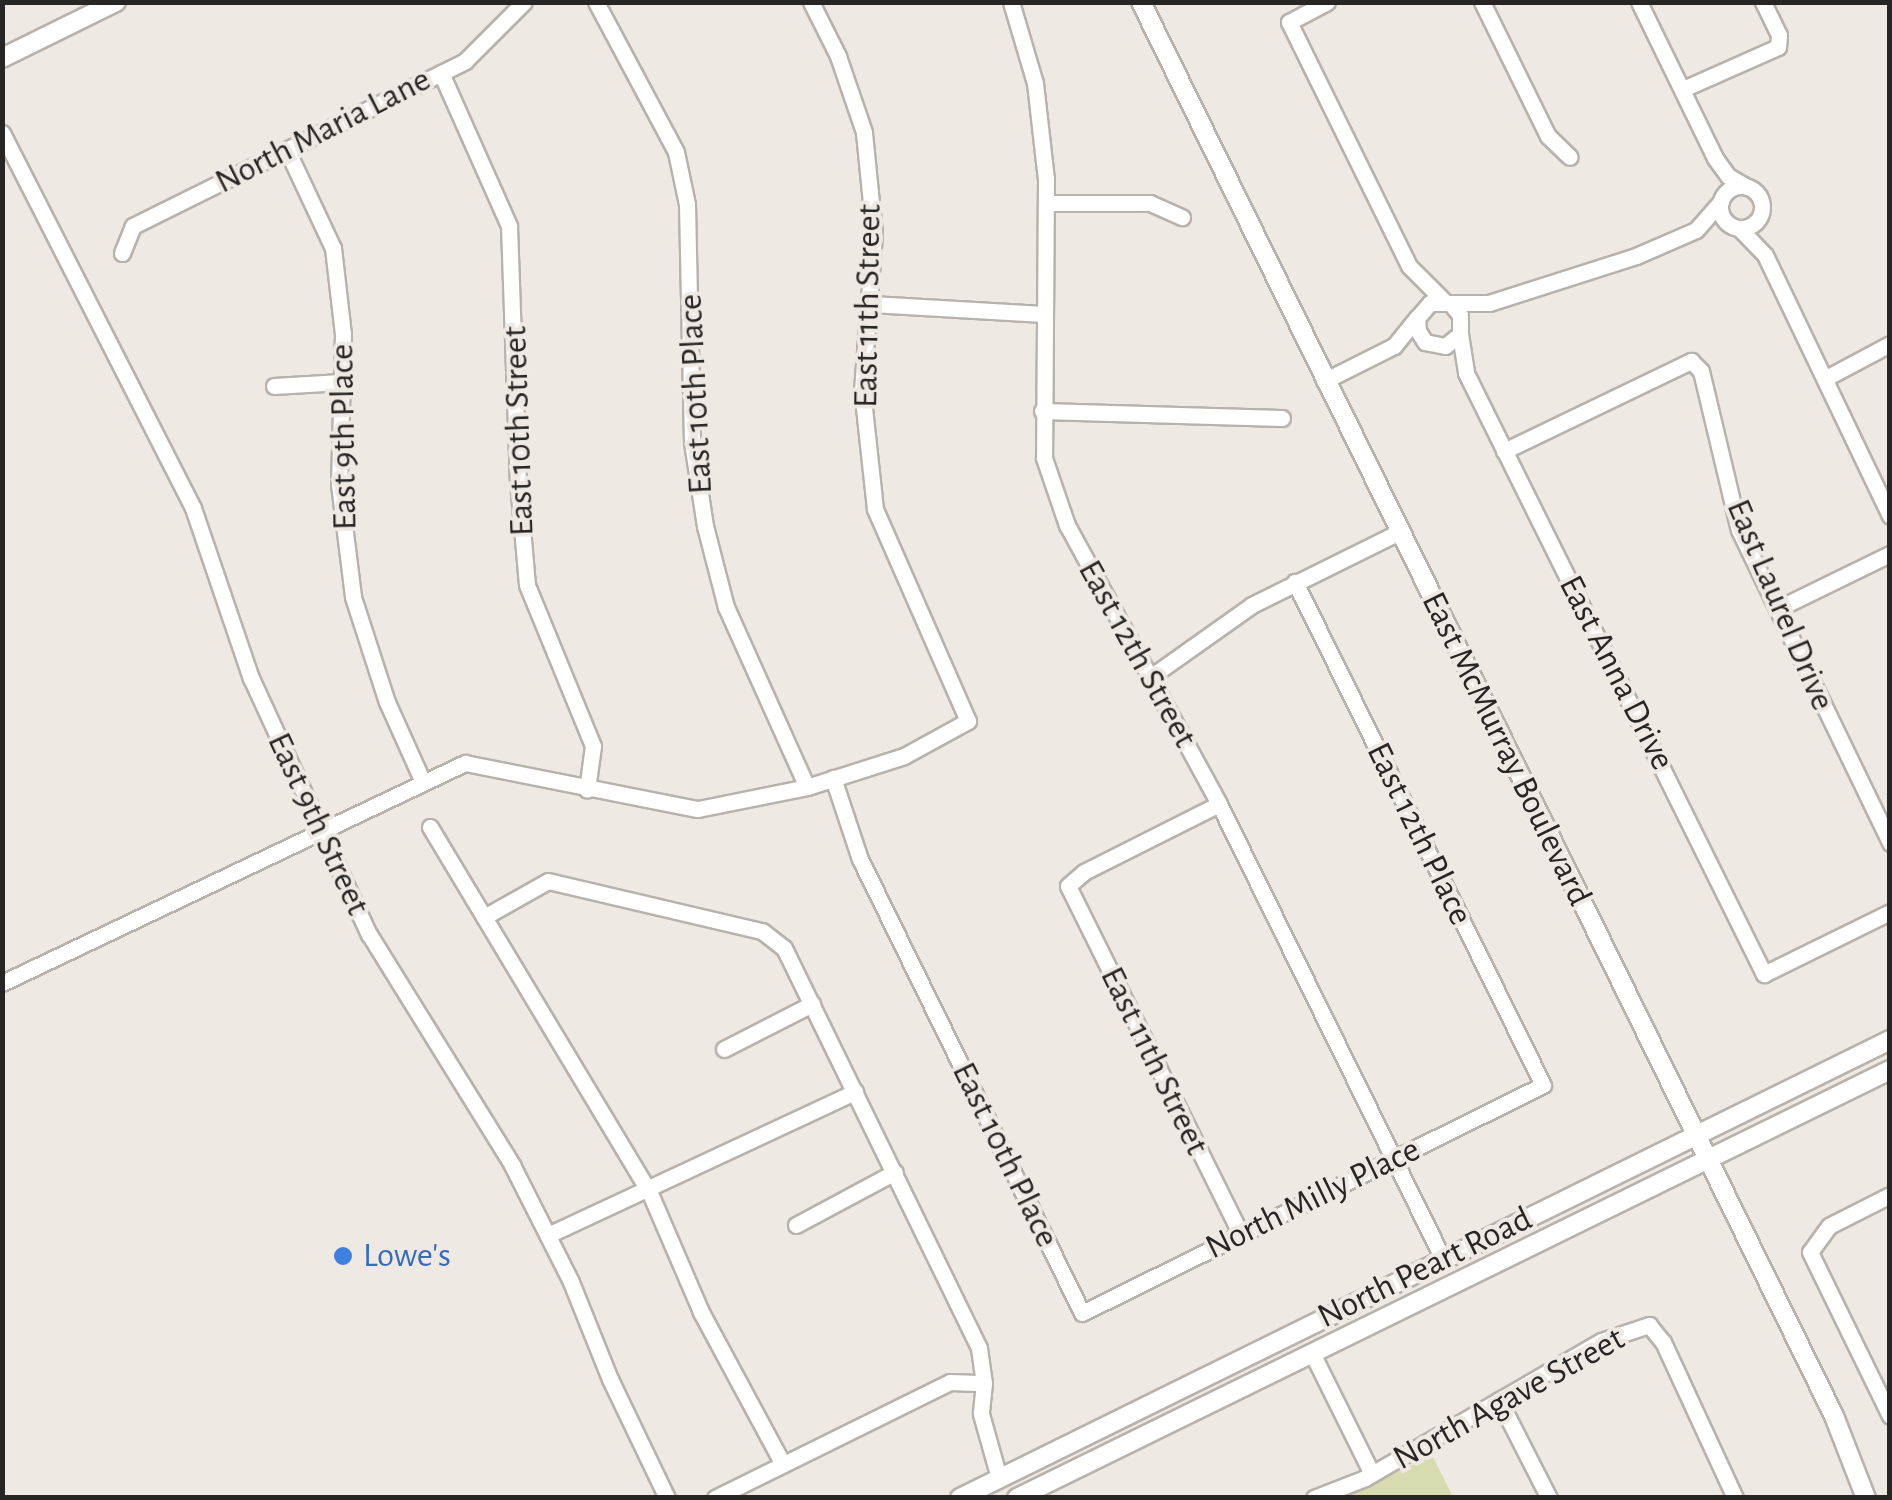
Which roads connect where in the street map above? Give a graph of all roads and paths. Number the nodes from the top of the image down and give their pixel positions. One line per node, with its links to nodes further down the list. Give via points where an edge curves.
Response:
1 (116, 2): 11 (street)
2 (524, 2): 12 (street, North Maria Lane, via 464,61)
3 (596, 2): 53 (street, East 10th Place, via 676,152 687,204 692,442 705,526 726,607)
4 (812, 2): 30 (street, East 11th Street, via 864,132 874,233)
5 (1011, 2): 20 (street, East 12th Street, via 1036,82)
6 (1142, 2): 39 (street, East McMurray Boulevard)
7 (1327, 2): 27 (street, via 1289,22)
8 (1482, 2): 16 (street, via 1548,136)
9 (1639, 2): 13 (street)
10 (1763, 2): 13 (street, via 1778,47)
11 (2, 58)
12 (441, 72): 15 (street, North Maria Lane); 54 (street, East 10th Street, via 509,226 527,585 593,746)
13 (1683, 89): 17 (street)
14 (2, 133): 57 (street, East 9th Street, via 193,508 251,678)
15 (287, 150): 25 (street, North Maria Lane, via 133,226); 40 (street, East 9th Place, via 333,248)
16 (1570, 157)
17 (1715, 158): 18 (street); 19 (street)
18 (1747, 188): 19 (street, via 1728,190); 21 (street, via 1760,200)
19 (1722, 200): 23 (street, via 1722,215); 24 (street)
20 (1046, 203): 22 (street, via 1150,203); 31 (street, East 12th Street)
21 (1761, 212): 23 (street, via 1755,223); 26 (street)
22 (1182, 217)
23 (1738, 228): 24 (street); 26 (street)
24 (1696, 230): 29 (street)
25 (122, 253)
26 (1765, 255): 38 (street)
27 (1410, 266): 28 (street); 32 (street)
28 (1447, 303): 29 (street); 32 (street, via 1430,303); 33 (street, via 1460,314)
29 (1489, 303): 33 (street)
30 (870, 304): 31 (street); 51 (street, East 11th Street, via 862,390 875,510 968,721 904,756)
31 (1045, 314): 42 (street, East 12th Street)
32 (1418, 315): 35 (street); 36 (street, via 1421,337)
33 (1461, 331): 36 (street, via 1451,344); 37 (street, East Anna Drive)
34 (1890, 344): 38 (street)
35 (1394, 346): 36 (street); 39 (street)
36 (1435, 346): 37 (street, East Anna Drive)
37 (1466, 373): 44 (street, East Anna Drive)
38 (1826, 378): 45 (street)
39 (1324, 381): 46 (street, East McMurray Boulevard)
40 (341, 382): 41 (street); 52 (street, East 9th Place, via 339,484 353,597)
41 (274, 386)
42 (1042, 411): 43 (street); 50 (street, East 12th Street, via 1044,458 1066,525)
43 (1282, 418)
44 (1504, 451): 49 (street, East Laurel Drive, via 1691,361 1701,371 1739,530); 59 (street, East Anna Drive, via 1764,974)
45 (1890, 516)
46 (1400, 532): 48 (street); 68 (street, East McMurray Boulevard)
47 (1890, 554): 49 (street)
48 (1296, 582): 50 (street); 66 (street, East 12th Place)
49 (1777, 609): 58 (street, East Laurel Drive)
50 (1149, 678): 55 (street, East 12th Street)
51 (832, 778): 53 (street); 78 (street, East 10th Place, via 860,859)
52 (423, 782): 54 (street, via 465,763); 57 (street)
53 (808, 787): 54 (street, via 698,809)
54 (587, 790)
55 (1220, 804): 69 (street, East 12th Street); 76 (street, East 11th Street, via 1068,886)
56 (430, 827): 60 (street)
57 (318, 829): 61 (street); 75 (street, East 9th Street, via 369,934)
58 (1890, 844)
59 (1890, 912)
60 (484, 916): 62 (street, via 548,881 762,931 784,948); 72 (street)
61 (2, 983)
62 (812, 1004): 64 (street); 67 (street)
63 (1890, 1040): 68 (street, North Peart Road)
64 (724, 1049)
65 (1890, 1070): 70 (street, North Peart Road)
66 (1543, 1086): 69 (street, North Milly Place)
67 (855, 1092): 71 (street); 72 (street)
68 (1695, 1136): 70 (street, East McMurray Boulevard); 77 (street, North Peart Road)
69 (1392, 1159): 76 (street, North Milly Place); 77 (street, East 12th Street)
70 (1706, 1160): 79 (street, North Peart Road); 93 (street, East McMurray Boulevard, via 1834,1416)
71 (896, 1172): 74 (street); 80 (street, via 980,1348)
72 (646, 1186): 75 (street); 83 (street, via 701,1312)
73 (1890, 1195): 82 (street, via 1828,1226 1810,1252)
74 (796, 1225)
75 (548, 1235): 86 (street, East 9th Street)
76 (1241, 1235): 78 (street, North Milly Place)
77 (1443, 1260): 85 (street, North Peart Road)
78 (1082, 1313)
79 (1312, 1352): 84 (street); 89 (street, North Peart Road)
80 (984, 1383): 83 (street, via 950,1382); 85 (street, via 980,1414)
81 (1500, 1400): 84 (street, North Agave Street); 91 (street); 92 (street, North Agave Street, via 1601,1341 1649,1325)
82 (1890, 1416)
83 (784, 1464): 87 (street)
84 (1372, 1474): 90 (street, North Agave Street)
85 (999, 1478): 88 (street, North Peart Road)
86 (666, 1498)
87 (715, 1498)
88 (960, 1498)
89 (1017, 1498)
90 (1314, 1498)
91 (1549, 1498)
92 (1735, 1498)
93 (1866, 1498)

